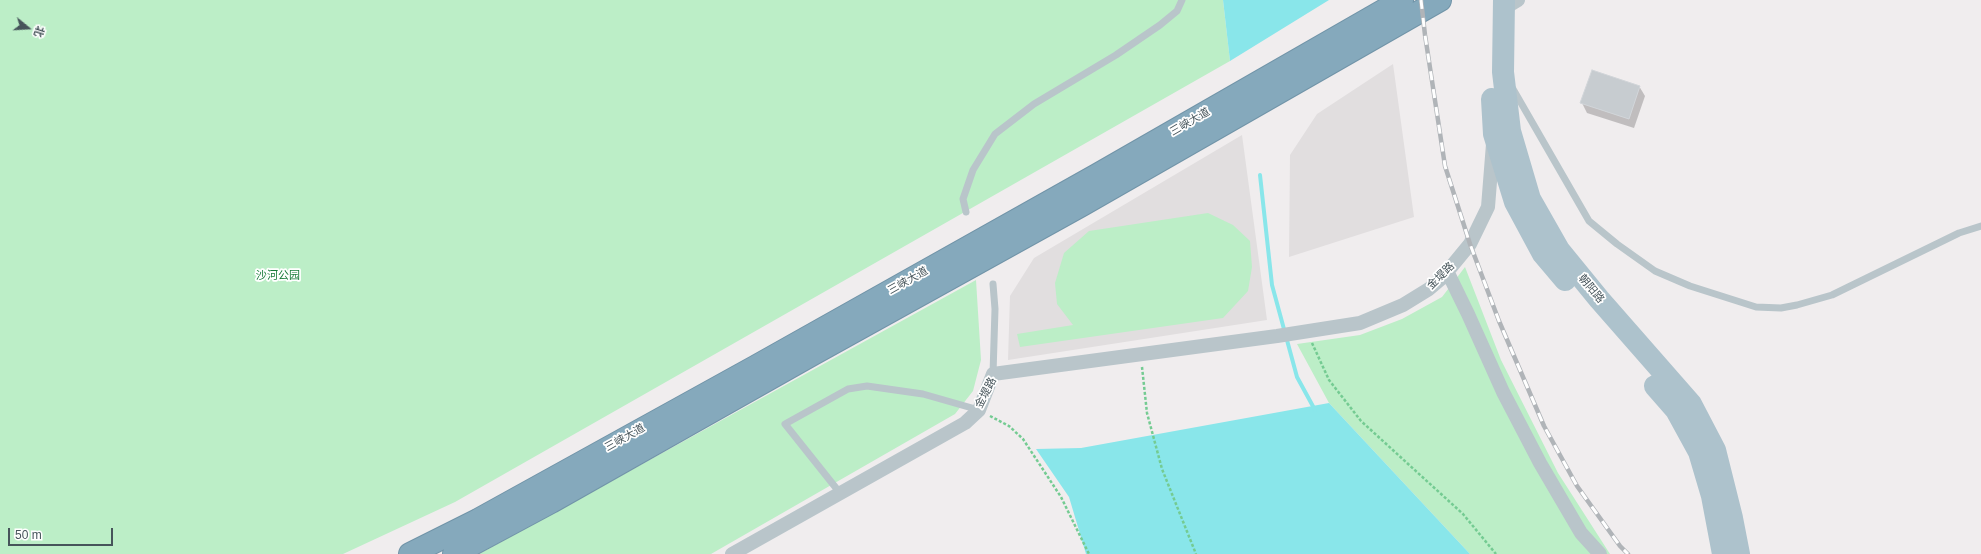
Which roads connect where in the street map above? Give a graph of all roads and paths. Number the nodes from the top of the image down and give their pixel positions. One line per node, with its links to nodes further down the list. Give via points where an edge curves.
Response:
1 (1182, 0): 7 (lane, via 1177,11 1160,25 1116,55 1034,104 995,134 973,170 963,199)
2 (1402, 0): 16 (highway, 三峡大道, via 755,367 478,520)
3 (1440, 0): 17 (highway, 三峡大道, via 1082,205)
4 (1505, 2): 5 (main road, 朝阳路); 6 (main road, 朝阳路, via 1490,71)
5 (1503, 72): 8 (lane, via 1589,221 1655,271 1690,286 1756,307 1781,308 1797,305 1832,294 1959,232); 24 (main road, 朝阳路, via 1510,131 1530,199 1560,250 1691,404 1715,450)
6 (1494, 134): 9 (street, 金堤路, via 1488,207 1470,244); 23 (main road, 朝阳路, via 1515,202 1542,254 1676,410 1696,446 1712,496)
7 (966, 212)
8 (1981, 226)
9 (1448, 272): 11 (street, 金堤路, via 1429,289 1409,301 1360,323); 22 (street, via 1502,392 1540,464 1581,533)
10 (993, 284): 13 (lane, via 996,309)
11 (1302, 332): 12 (street, 金堤路); 21 (path, via 1329,380 1361,420 1463,514)
12 (1141, 354): 13 (street, 金堤路); 20 (path, via 1147,413 1162,469)
13 (993, 374): 14 (street, 金堤路)
14 (979, 410): 15 (street, 金堤路, via 965,423); 15 (lane, via 923,394 867,386 848,389 785,424); 19 (path, via 1009,426 1023,439 1061,497)
15 (840, 494): 18 (street, 金堤路)
16 (410, 554)
17 (454, 554)
18 (732, 554)
19 (1089, 554)
20 (1196, 554)
21 (1496, 554)
22 (1600, 554)
23 (1723, 554)
24 (1739, 554)

